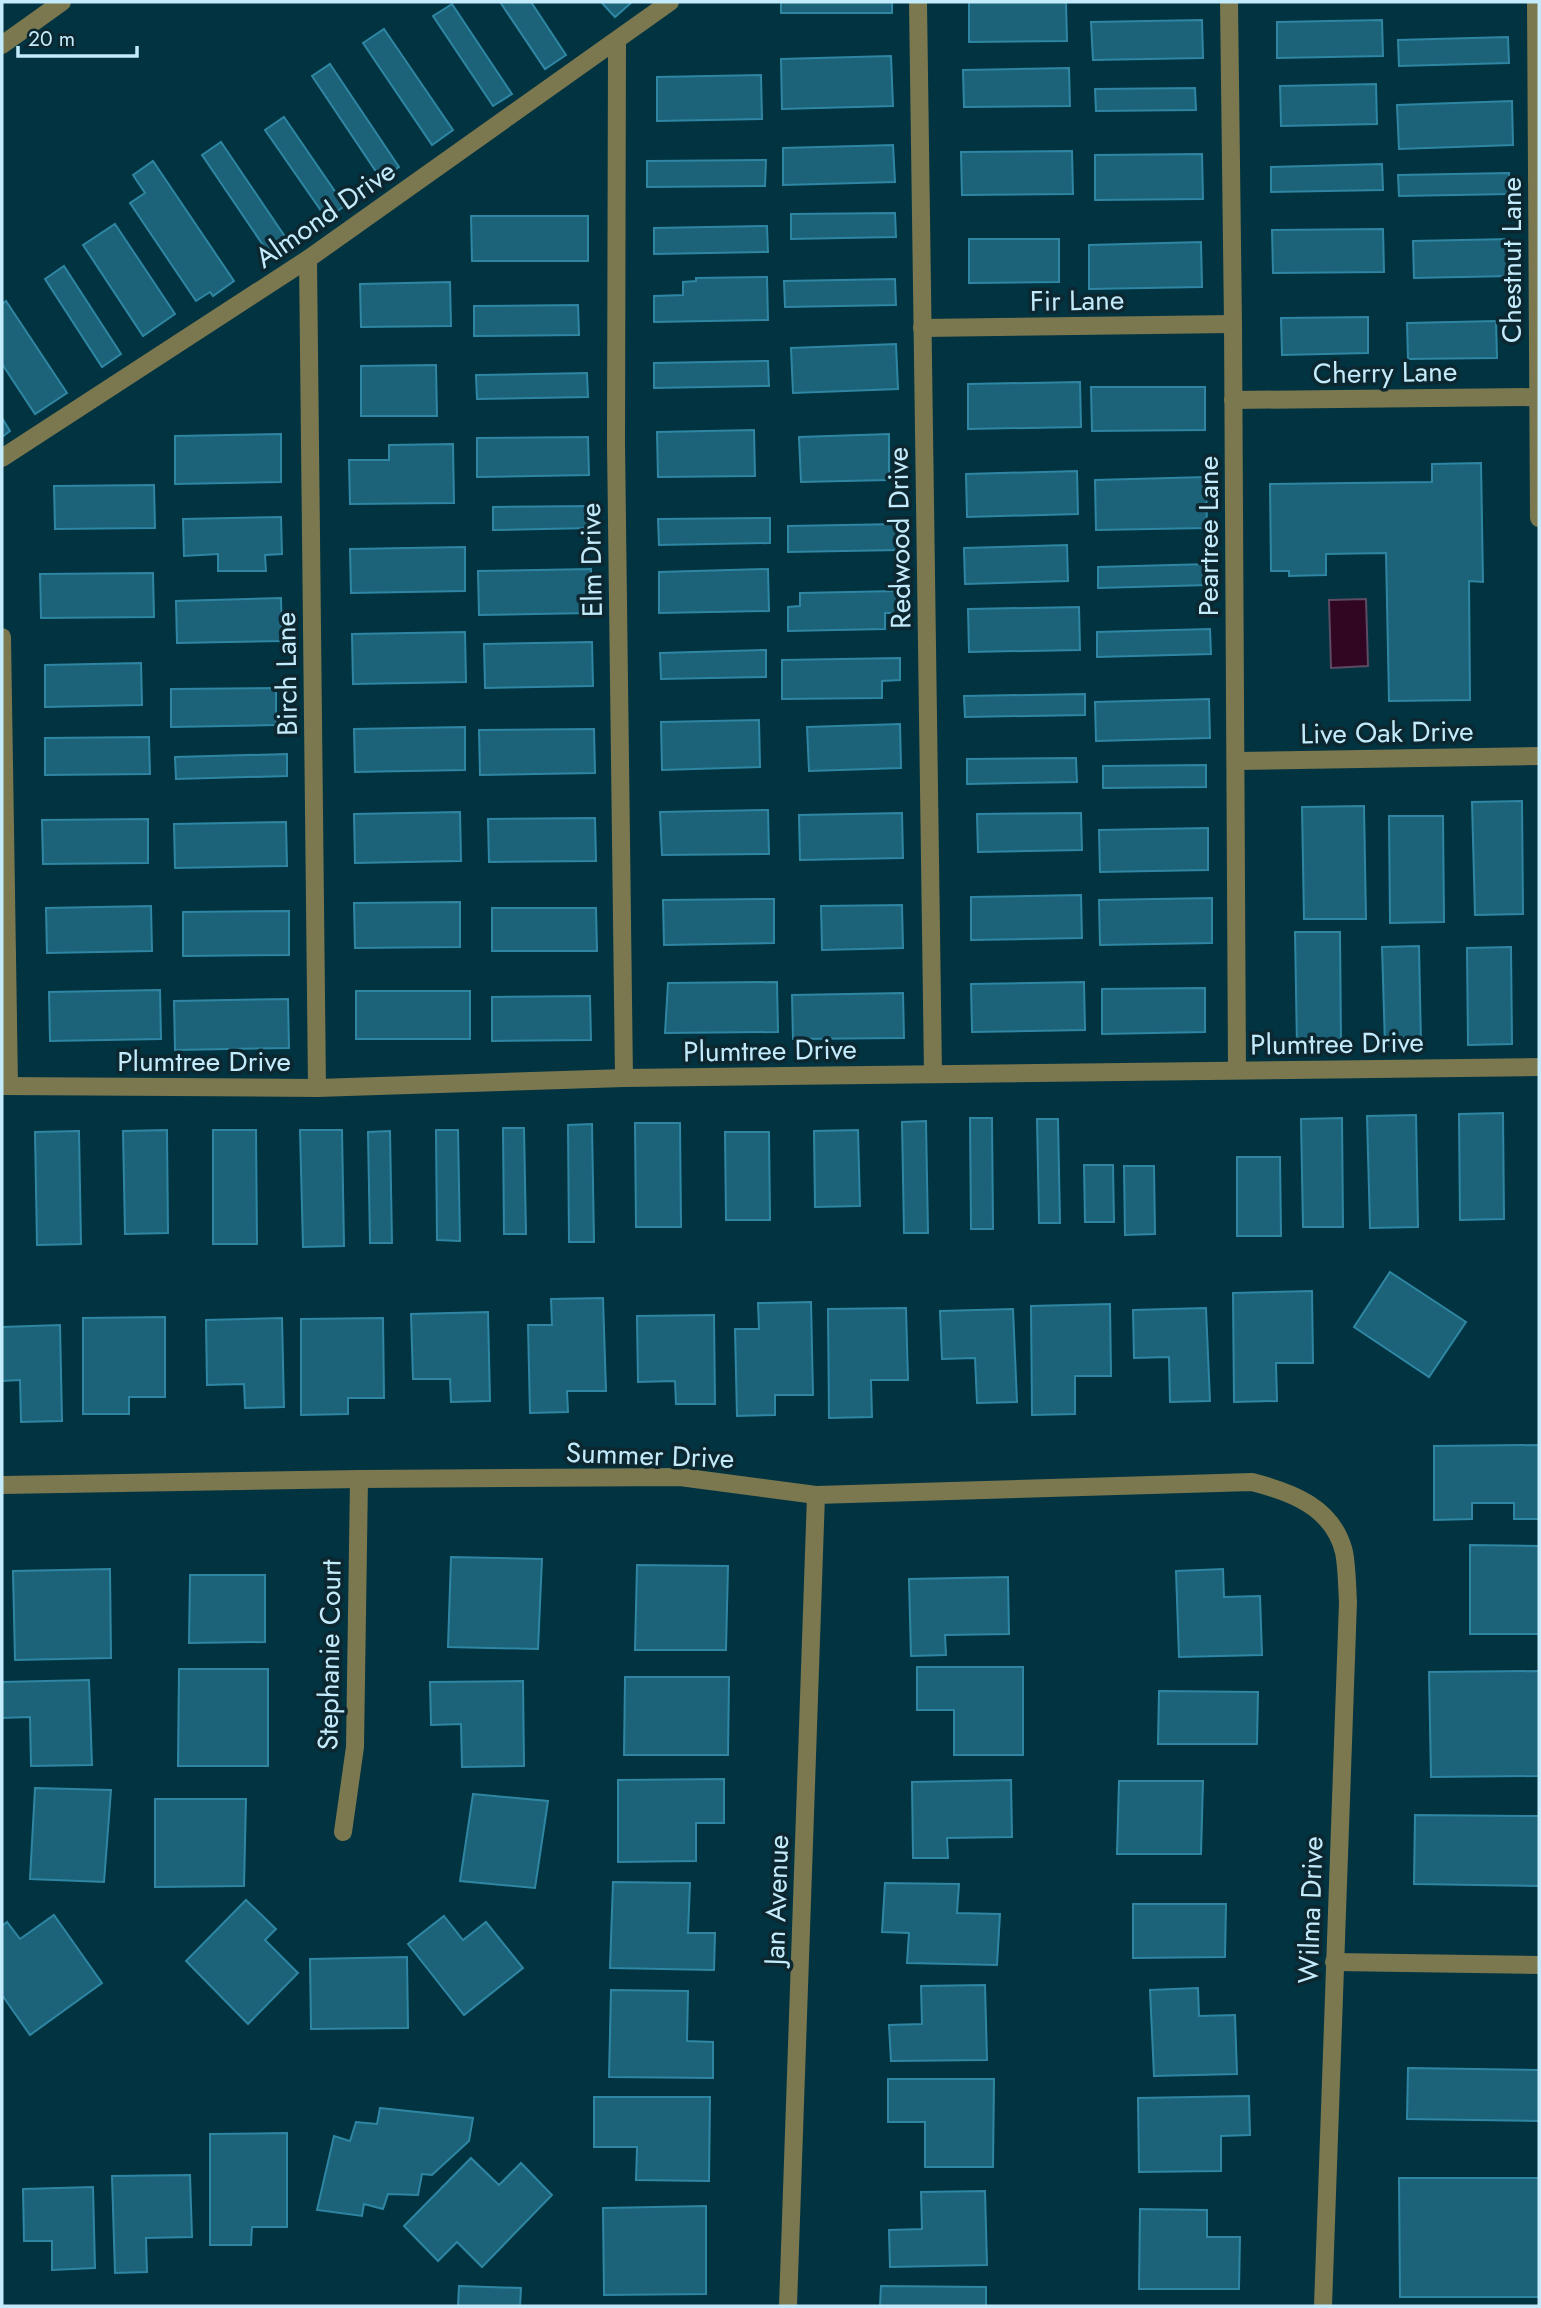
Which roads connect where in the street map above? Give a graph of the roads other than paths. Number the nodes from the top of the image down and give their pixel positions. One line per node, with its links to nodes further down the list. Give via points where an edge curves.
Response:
1 (62, 2): 7 (street)
2 (670, 2): 6 (street, Almond Drive)
3 (918, 2): 10 (street, Redwood Drive)
4 (1229, 2): 9 (street, Peartree Lane)
5 (1536, 2): 11 (street, Chestnut Lane)
6 (617, 41): 8 (street, Almond Drive); 21 (street, Elm Drive, via 616,443)
7 (2, 45)
8 (308, 259): 13 (street, Almond Drive); 23 (street, Birch Lane)
9 (1233, 324): 10 (street, Fir Lane); 12 (street, Peartree Lane)
10 (922, 328): 20 (street, Redwood Drive)
11 (1538, 397): 12 (street, Cherry Lane); 14 (street, Chestnut Lane)
12 (1233, 400): 17 (street, Peartree Lane)
13 (2, 458)
14 (1539, 518)
15 (2, 637): 22 (street)
16 (1539, 756): 17 (street, Live Oak Drive)
17 (1236, 761): 19 (street, Peartree Lane)
18 (1539, 1067): 19 (street, Plumtree Drive)
19 (1237, 1070): 20 (street, Plumtree Drive)
20 (933, 1074): 21 (street, Plumtree Drive)
21 (625, 1079): 23 (street, Plumtree Drive)
22 (5, 1086): 23 (street, Plumtree Drive)
23 (317, 1087)
24 (359, 1479): 25 (street, Summer Drive); 26 (street, Summer Drive, via 680,1477); 28 (street, Stephanie Court, via 355,1747)
25 (2, 1485)
26 (816, 1495): 27 (street, Summer Drive, via 1252,1482 1302,1498); 31 (street, Jan Avenue)
27 (1327, 1519): 29 (street, Wilma Drive, via 1344,1552 1348,1602)
28 (343, 1832)
29 (1334, 1962): 30 (street); 32 (street, Wilma Drive)
30 (1539, 1965)
31 (788, 2306)
32 (1324, 2306)

